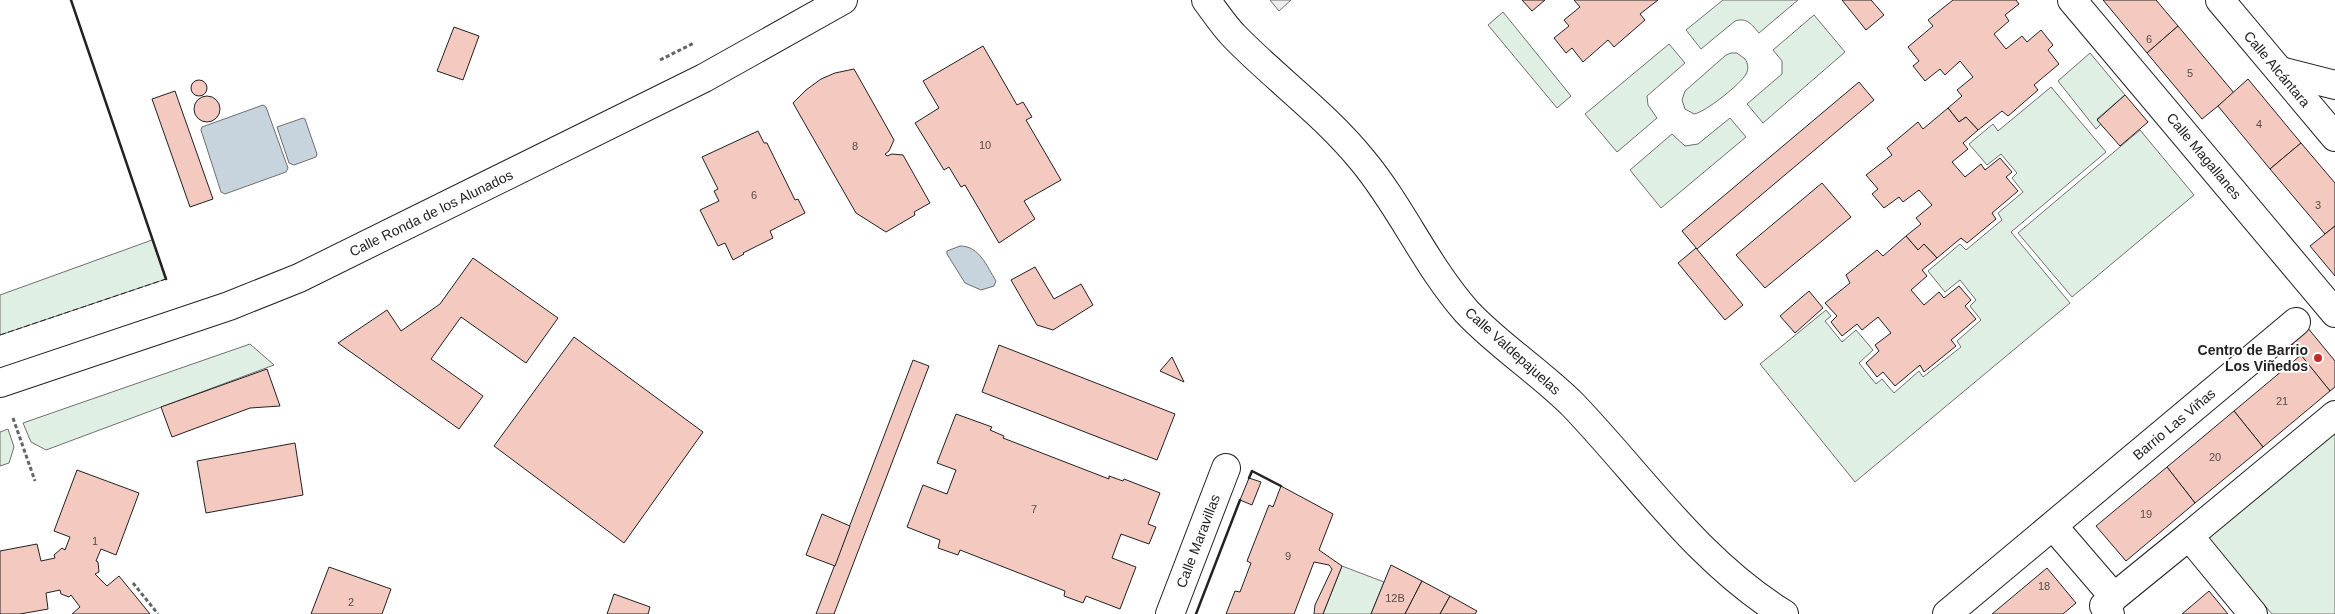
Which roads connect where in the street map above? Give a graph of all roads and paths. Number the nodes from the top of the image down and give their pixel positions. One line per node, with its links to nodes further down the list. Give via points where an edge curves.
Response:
1 (843, 0): 12 (street, Calle Ronda de los Alunados, via 704,78 299,278 229,306)
2 (1206, 0): 23 (street, Calle Valdepajuelas, via 1234,36 1328,120 1364,162 1397,207 1429,262 1468,312 1572,405 1673,520 1720,567)
3 (2072, 0): 10 (street, Calle Magallanes)
4 (2220, 0): 7 (street, Calle Alcántara)
5 (701, 40): 6 (path)
6 (658, 61)
7 (2280, 71): 8 (street); 9 (street, Calle Alcántara)
8 (2335, 85)
9 (2335, 137)
10 (2335, 313)
11 (2296, 322): 17 (street, Barrio Las Viñas)
12 (0, 383)
13 (2335, 415): 18 (street)
14 (13, 418): 16 (path)
15 (1226, 468): 22 (street, Calle Maravillas)
16 (34, 481)
17 (2053, 526): 20 (street); 24 (street, Barrio Las Viñas)
18 (2189, 536): 20 (street); 25 (street)
19 (133, 583): 21 (path)
20 (2112, 606)
21 (158, 614)
22 (1170, 614)
23 (1784, 614)
24 (1947, 614)
25 (2253, 614)

